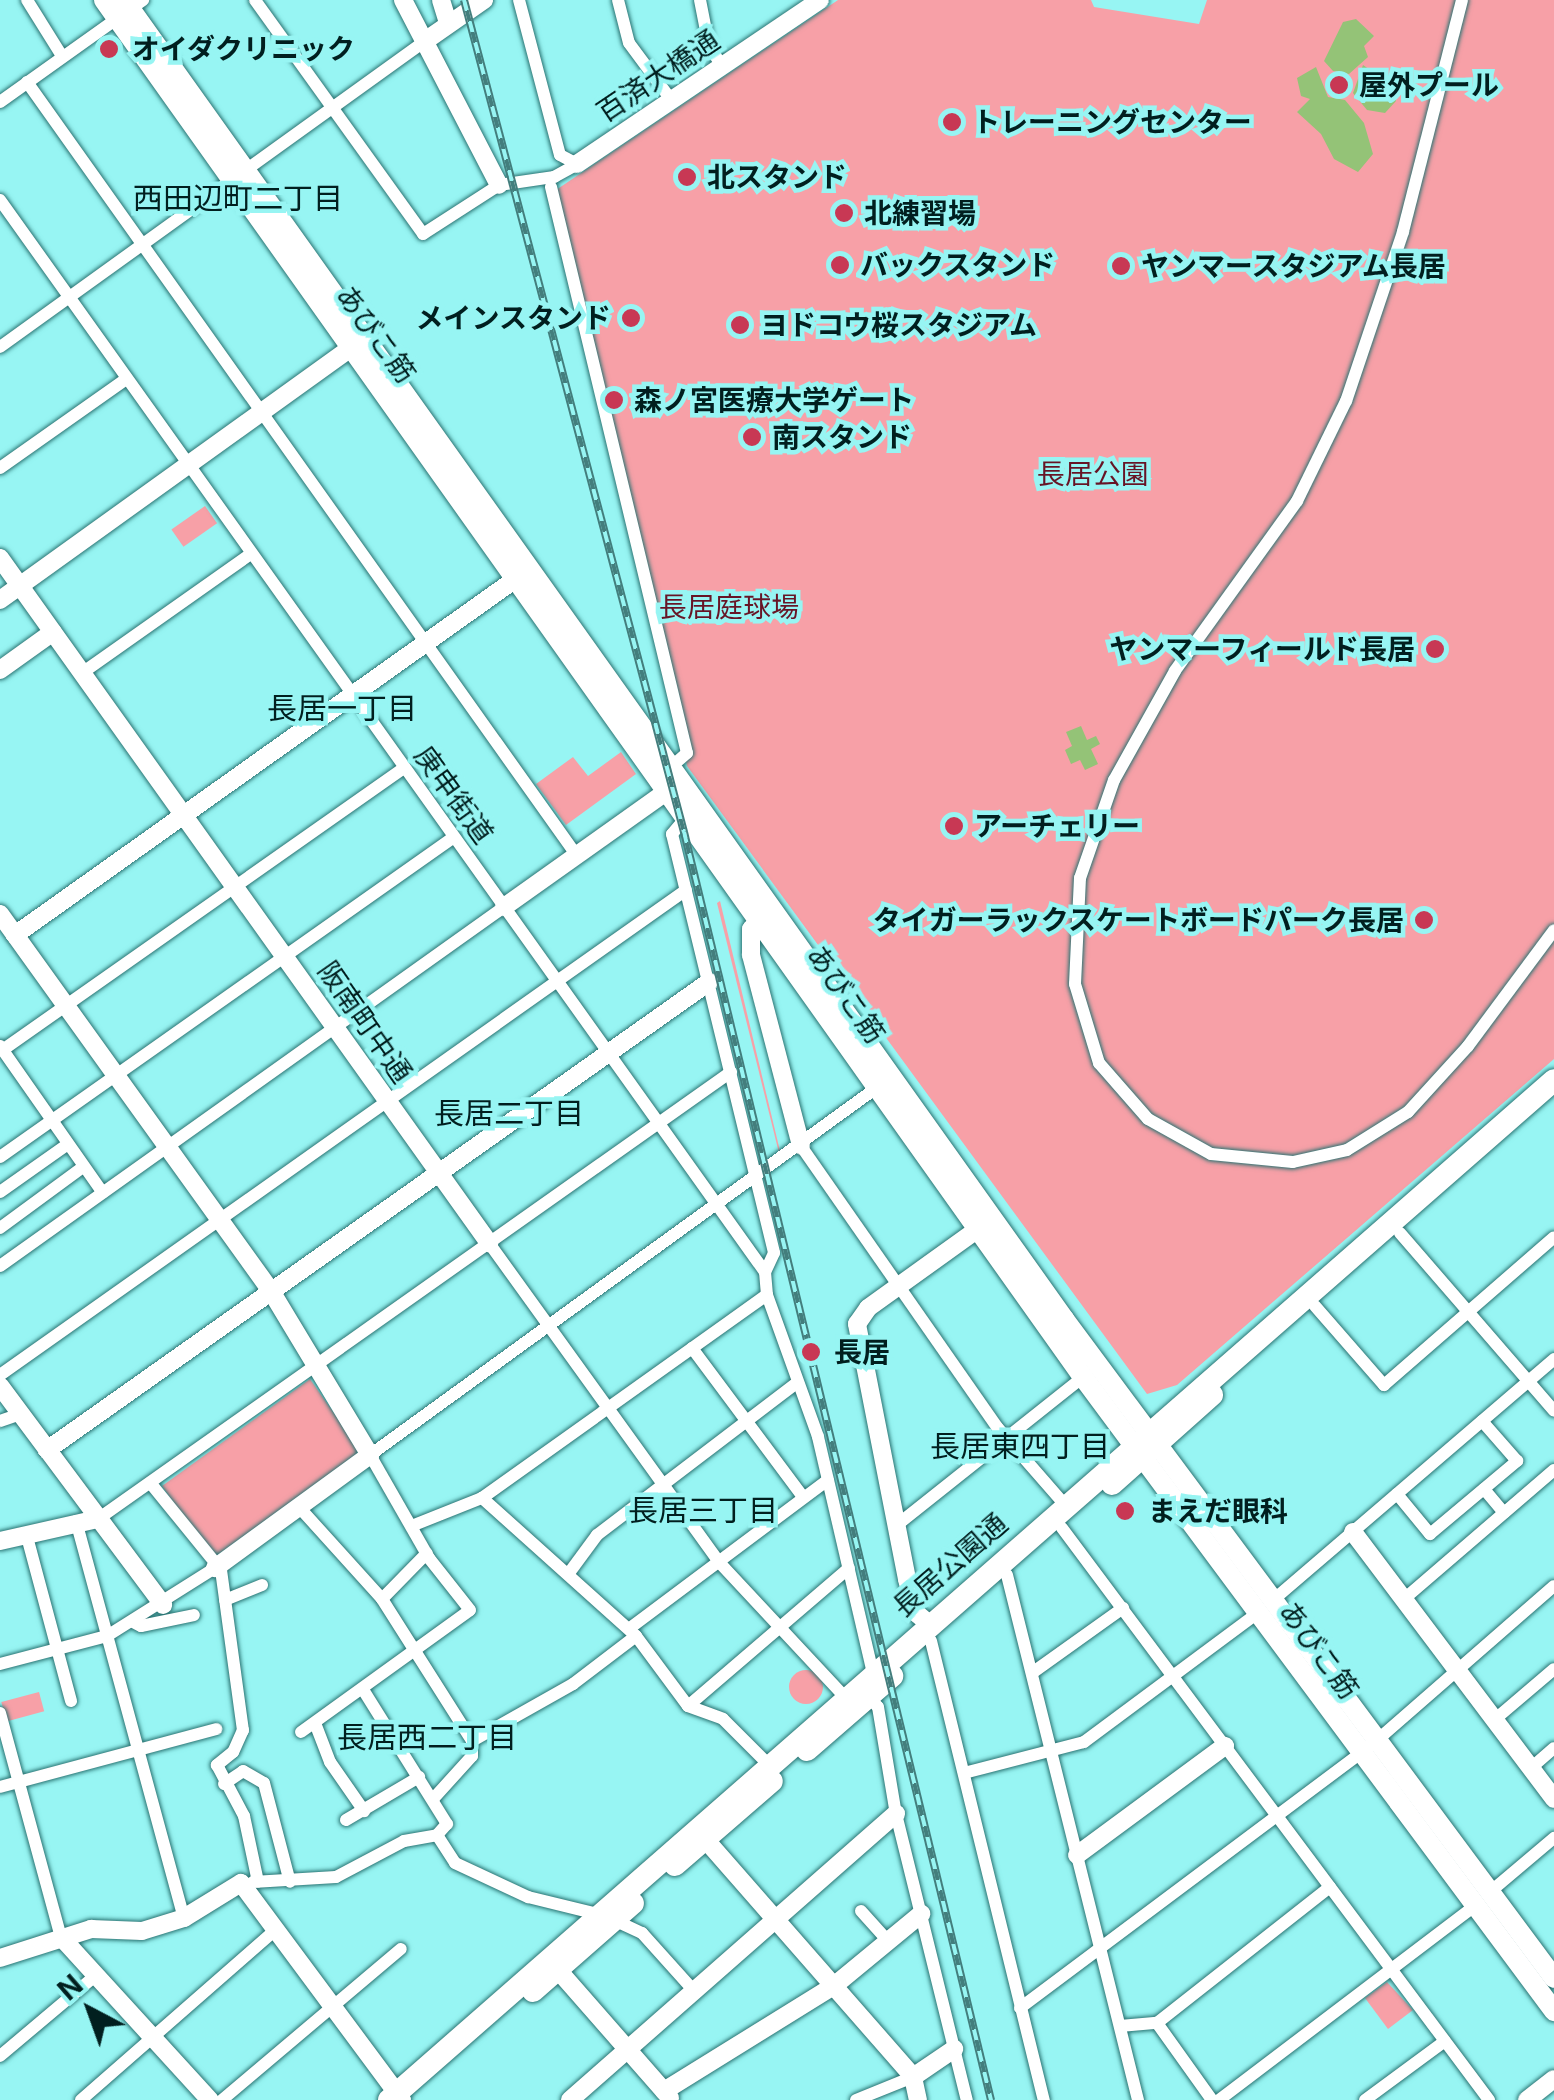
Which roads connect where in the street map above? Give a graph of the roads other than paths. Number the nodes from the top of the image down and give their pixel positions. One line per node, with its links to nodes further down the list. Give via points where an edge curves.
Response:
1 (27, 0): 16 (street)
2 (104, 0): 12 (main road, あびこ筋)
3 (255, 0): 21 (street)
4 (403, 0): 15 (street)
5 (441, 0): 14 (street)
6 (484, 0): 14 (street)
7 (519, 0): 22 (street, via 560,155)
8 (618, 0): 19 (street, via 629,42)
9 (700, 0): 17 (street, via 709,46)
10 (820, 0): 13 (street, 百済大橋通)
11 (1462, 0): 58 (street, via 1403,232 1346,401 1296,501 1174,671 1114,780 1080,878 1074,984 1099,1063 1148,1118 1211,1154 1294,1162 1347,1150 1408,1112 1476,1037)
12 (128, 7): 16 (street); 23 (main road, あびこ筋)
13 (797, 8): 17 (street, 百済大橋通)
14 (448, 23): 15 (street)
15 (425, 41): 21 (street); 24 (street)
16 (62, 56): 18 (street)
17 (722, 66): 19 (street, 百済大橋通)
18 (27, 82): 20 (street); 28 (street)
19 (672, 101): 22 (street, 百済大橋通)
20 (0, 102)
21 (332, 108): 23 (street); 24 (street, via 423,234)
22 (577, 164): 24 (street, via 554,177)
23 (239, 174): 28 (street); 30 (main road, あびこ筋)
24 (500, 186)
25 (551, 187): 46 (street, via 687,753)
26 (0, 200): 27 (street, 庚申街道)
27 (5, 218): 29 (street, 庚申街道)
28 (142, 245): 29 (street); 33 (street)
29 (69, 298): 31 (street); 32 (street, 庚申街道)
30 (359, 343): 33 (street); 38 (main road, あびこ筋)
31 (0, 347)
32 (126, 379): 34 (street, 庚申街道); 35 (street)
33 (261, 413): 34 (street); 42 (street)
34 (188, 466): 36 (street, 庚申街道); 39 (street)
35 (0, 468)
36 (251, 554): 44 (street); 45 (street, 庚申街道)
37 (0, 558): 39 (street, 阪南町中通)
38 (524, 573): 42 (street); 48 (main road, あびこ筋); 67 (main road, あびこ筋)
39 (20, 586): 40 (street); 41 (street, 阪南町中通)
40 (0, 600)
41 (53, 632): 43 (street); 44 (street, 阪南町中通)
42 (426, 644): 45 (street); 52 (street)
43 (0, 670)
44 (82, 673): 49 (street, 阪南町中通)
45 (353, 695): 47 (street, 庚申街道); 49 (street)
46 (680, 760)
47 (404, 768): 51 (street, 庚申街道); 53 (street)
48 (670, 789): 50 (main road, あびこ筋); 52 (street)
49 (183, 814): 53 (street, 阪南町中通); 59 (street)
50 (688, 816): 54 (street, via 672,834); 57 (main road, あびこ筋)
51 (454, 838): 55 (street, 庚申街道); 60 (street)
52 (577, 856): 55 (street)
53 (234, 886): 60 (street, 阪南町中通); 63 (street)
54 (686, 890): 61 (street); 62 (street)
55 (504, 907): 61 (street, 庚申街道); 64 (street)
56 (0, 914): 59 (street)
57 (760, 919): 71 (main road, あびこ筋); 77 (street, via 751,929 751,955)
58 (1554, 930)
59 (15, 935): 63 (street)
60 (284, 956): 64 (street, 阪南町中通); 69 (street)
61 (556, 980): 66 (street, 庚申街道); 73 (street)
62 (709, 982): 66 (street); 68 (street)
63 (66, 1005): 65 (street); 69 (street)
64 (336, 1028): 73 (street, 阪南町中通); 78 (street)
65 (2, 1048): 74 (street)
66 (607, 1051): 75 (street, 庚申街道); 81 (street)
67 (882, 1063): 71 (street); 115 (main road, あびこ筋)
68 (731, 1072): 75 (street); 82 (street)
69 (116, 1076): 74 (street); 78 (street)
70 (1554, 1080): 115 (highway, 長居公園通)
71 (879, 1088): 77 (street); 88 (main road, あびこ筋)
72 (1554, 1098): 89 (highway, 長居公園通)
73 (387, 1100): 81 (street, 阪南町中通); 86 (street)
74 (52, 1120): 76 (street); 79 (street)
75 (658, 1122): 85 (street, 庚申街道); 91 (street)
76 (68, 1144): 80 (street); 83 (street)
77 (801, 1146): 82 (street); 94 (street)
78 (168, 1147): 84 (street); 86 (street)
79 (0, 1157)
80 (83, 1167): 84 (street); 87 (street)
81 (438, 1172): 91 (street, 阪南町中通); 95 (street)
82 (755, 1179): 85 (street); 93 (street, via 774,1253)
83 (0, 1192)
84 (102, 1193): 92 (street)
85 (718, 1206): 93 (street, 庚申街道); 99 (street)
86 (220, 1219): 95 (street); 103 (street)
87 (0, 1228)
88 (978, 1229): 94 (street); 104 (main road, あびこ筋)
89 (1400, 1233): 97 (highway, 長居公園通); 98 (street)
90 (1554, 1238): 98 (street)
91 (489, 1243): 99 (street, 阪南町中通); 102 (street)
92 (1, 1263)
93 (765, 1272): 96 (street)
94 (897, 1287): 114 (street); 132 (street, via 856,1324)
95 (271, 1291): 102 (street); 116 (street)
96 (767, 1295): 100 (street); 106 (street)
97 (1315, 1306): 98 (street, via 1384,1385); 115 (highway, 長居公園通)
98 (1468, 1312): 105 (street)
99 (548, 1326): 108 (street, 阪南町中通); 117 (street)
100 (692, 1348): 108 (street); 112 (street)
101 (1554, 1359): 105 (street)
102 (316, 1368): 117 (street); 120 (street)
103 (0, 1376)
104 (1083, 1377): 114 (street); 115 (main road, あびこ筋)
105 (1528, 1382): 109 (street); 113 (street)
106 (794, 1384): 112 (street); 119 (street, via 809,1411)
107 (0, 1386): 110 (street)
108 (608, 1407): 121 (street, 阪南町中通); 125 (street)
109 (1554, 1411)
110 (20, 1414): 111 (street); 116 (street)
111 (0, 1421)
112 (745, 1421): 121 (street); 124 (street)
113 (1482, 1421): 122 (street, via 1517,1461); 123 (street)
114 (1003, 1435): 128 (street); 132 (street)
115 (1145, 1444): 128 (highway, 長居公園通); 148 (main road, あびこ筋)
116 (48, 1450): 129 (street)
117 (370, 1456): 126 (street); 131 (street)
118 (1554, 1470): 127 (street)
119 (828, 1480): 124 (street); 139 (street)
120 (152, 1484): 129 (street); 138 (street)
121 (664, 1485): 137 (street, 阪南町中通); 140 (street, via 597,1535)
122 (1484, 1489): 123 (street, via 1430,1534); 127 (street)
123 (1397, 1494): 133 (street)
124 (803, 1497): 137 (street)
125 (482, 1498): 131 (street); 140 (street)
126 (299, 1507): 138 (street); 146 (street)
127 (1504, 1514): 144 (street)
128 (1063, 1517): 141 (highway, 長居公園通); 149 (street); 154 (highway, 長居公園通)
129 (98, 1519): 130 (street); 147 (street)
130 (76, 1521): 134 (street); 155 (street)
131 (413, 1523): 136 (street)
132 (897, 1526): 154 (street, via 916,1613)
133 (1354, 1532): 144 (street); 148 (street)
134 (26, 1533): 135 (street); 156 (street)
135 (0, 1540)
136 (426, 1554): 146 (street); 157 (street, via 470,1610)
137 (718, 1561): 152 (street, 阪南町中通); 153 (street)
138 (215, 1568): 145 (street); 147 (street)
139 (848, 1568): 152 (street); 161 (street)
140 (569, 1573): 153 (street)
141 (1006, 1575): 154 (highway, 長居公園通); 162 (street)
142 (262, 1585): 145 (street)
143 (1554, 1586): 160 (street)
144 (1404, 1599): 160 (street)
145 (225, 1600): 185 (street, via 242,1730 233,1752 217,1766)
146 (382, 1600): 157 (street)
147 (163, 1605): 151 (street)
148 (1265, 1607): 163 (street); 176 (main road, あびこ筋)
149 (1123, 1608): 162 (street); 163 (street)
150 (194, 1616): 151 (street)
151 (133, 1622): 155 (street)
152 (779, 1627): 165 (street, 阪南町中通); 168 (street)
153 (633, 1632): 168 (street); 174 (street, via 573,1684)
154 (929, 1632): 161 (highway, 長居公園通); 166 (highway, 長居公園通); 182 (street)
155 (106, 1636): 156 (street); 178 (street)
156 (57, 1649): 158 (street); 167 (street)
157 (417, 1650): 164 (street); 174 (street)
158 (0, 1664)
159 (1554, 1669): 170 (street)
160 (1456, 1671): 170 (street); 176 (street)
161 (873, 1672): 165 (highway, 長居公園通)
162 (1032, 1673): 179 (street)
163 (1172, 1676): 175 (street); 179 (street, via 1084,1742)
164 (364, 1691): 171 (street); 183 (street)
165 (844, 1697): 180 (highway, 長居公園通)
166 (869, 1697): 190 (street, via 878,1707); 193 (highway, 長居公園通)
167 (71, 1701)
168 (688, 1706): 180 (street, via 723,1719)
169 (0, 1713): 184 (street)
170 (1492, 1721): 181 (street)
171 (315, 1724): 173 (street); 189 (street, via 330,1762)
172 (216, 1730): 178 (street)
173 (301, 1732)
174 (472, 1741): 187 (street, via 474,1753)
175 (1225, 1746): 191 (street); 196 (street)
176 (1368, 1747): 191 (street); 200 (main road, あびこ筋)
177 (1554, 1748): 181 (street)
178 (138, 1750): 184 (street); 204 (street)
179 (1052, 1753): 182 (street); 196 (street)
180 (768, 1764): 193 (highway, 長居公園通)
181 (1531, 1768): 188 (street)
182 (964, 1773): 219 (street)
183 (419, 1777): 187 (street); 189 (street)
184 (19, 1782): 186 (street); 207 (street)
185 (224, 1784): 197 (street, via 243,1771 264,1783); 198 (street, via 244,1816)
186 (0, 1787)
187 (434, 1799): 194 (street, via 447,1824)
188 (1554, 1799)
189 (364, 1811): 192 (street)
190 (896, 1814): 202 (street); 205 (street)
191 (1278, 1818): 199 (street); 209 (street)
192 (346, 1820)
193 (700, 1833): 203 (highway, 長居公園通); 205 (street)
194 (437, 1835): 197 (street, via 404,1841 336,1878); 203 (street, via 455,1862 528,1897)
195 (1554, 1838): 200 (street)
196 (1077, 1856): 209 (street)
197 (290, 1882): 198 (street)
198 (249, 1883): 204 (street); 206 (street)
199 (1330, 1887): 212 (street); 221 (street)
200 (1483, 1899): 212 (street); 215 (main road, あびこ筋); 220 (main road, あびこ筋)
201 (861, 1911): 208 (street)
202 (921, 1914): 208 (street); 226 (street)
203 (606, 1917): 213 (highway, 長居公園通); 217 (street, via 642,1933); 231 (highway, 長居公園通)
204 (184, 1918): 207 (street, via 142,1931 91,1929)
205 (777, 1921): 216 (street); 217 (street)
206 (276, 1929): 218 (street); 223 (street)
207 (60, 1936): 211 (street); 214 (street)
208 (888, 1941): 216 (street)
209 (1100, 1946): 219 (street); 222 (street)
210 (400, 1950): 218 (street)
211 (0, 1958)
212 (1390, 1969): 224 (street); 241 (street)
213 (558, 1970): 225 (street); 231 (highway, 長居公園通)
214 (95, 1976): 223 (street); 227 (street)
215 (1554, 1978)
216 (835, 1985): 228 (street); 230 (street)
217 (695, 1992): 225 (street)
218 (332, 2004): 231 (street); 234 (street)
219 (1020, 2008): 239 (street)
220 (1554, 2011)
221 (1157, 2023): 222 (street); 241 (street)
222 (1120, 2026): 240 (street)
223 (154, 2036): 232 (street); 233 (street)
224 (1445, 2041): 242 (street); 243 (street)
225 (629, 2049): 230 (street); 235 (street)
226 (954, 2050): 228 (street); 238 (street)
227 (0, 2056)
228 (912, 2077): 236 (street); 237 (street)
229 (1554, 2079): 244 (street)
230 (668, 2096)
231 (399, 2098)
232 (81, 2100)
233 (210, 2100)
234 (222, 2100)
235 (570, 2100)
236 (856, 2100)
237 (918, 2100)
238 (967, 2100)
239 (1044, 2100)
240 (1138, 2100)
241 (1216, 2100)
242 (1365, 2100)
243 (1489, 2100)
244 (1527, 2100)

